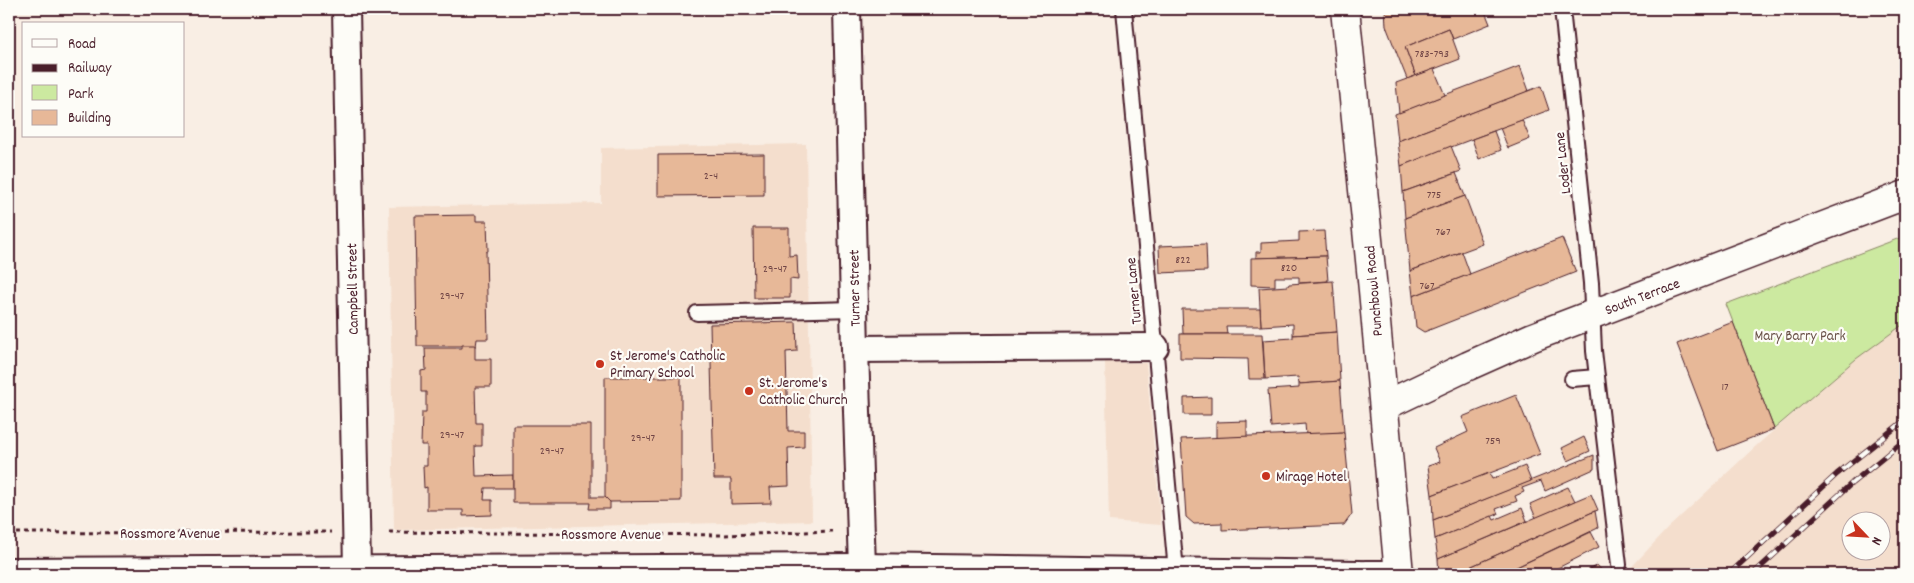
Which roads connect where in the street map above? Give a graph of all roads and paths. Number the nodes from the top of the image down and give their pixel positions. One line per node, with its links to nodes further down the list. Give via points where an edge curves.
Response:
1 (346, 9): 21 (street, Campbell Street)
2 (847, 9): 7 (street, Turner Street)
3 (1124, 9): 10 (lane, Turner Lane)
4 (1344, 9): 14 (main road, Punchbowl Road)
5 (1562, 9): 9 (lane, Loder Lane)
6 (1905, 195): 9 (main road, South Terrace)
7 (854, 309): 8 (lane); 11 (street, Turner Street)
8 (697, 313)
9 (1592, 315): 12 (lane, Loder Lane); 14 (main road, South Terrace, via 1533,337)
10 (1155, 347): 11 (street); 23 (lane, Turner Lane)
11 (855, 350): 20 (street, Turner Street)
12 (1597, 377): 13 (lane); 19 (lane, Loder Lane)
13 (1572, 379)
14 (1384, 406): 27 (main road, Punchbowl Road)
15 (832, 531): 17 (path, Rossmore Avenue, via 725,535)
16 (332, 532): 18 (path, Rossmore Avenue)
17 (389, 532)
18 (9, 533)
19 (1619, 565)
20 (862, 567): 21 (street); 24 (street)
21 (357, 569): 22 (street)
22 (9, 571)
23 (1176, 571): 24 (street); 25 (street)
24 (1127, 572)
25 (1360, 574)
26 (1366, 574): 27 (street)
27 (1399, 574)

